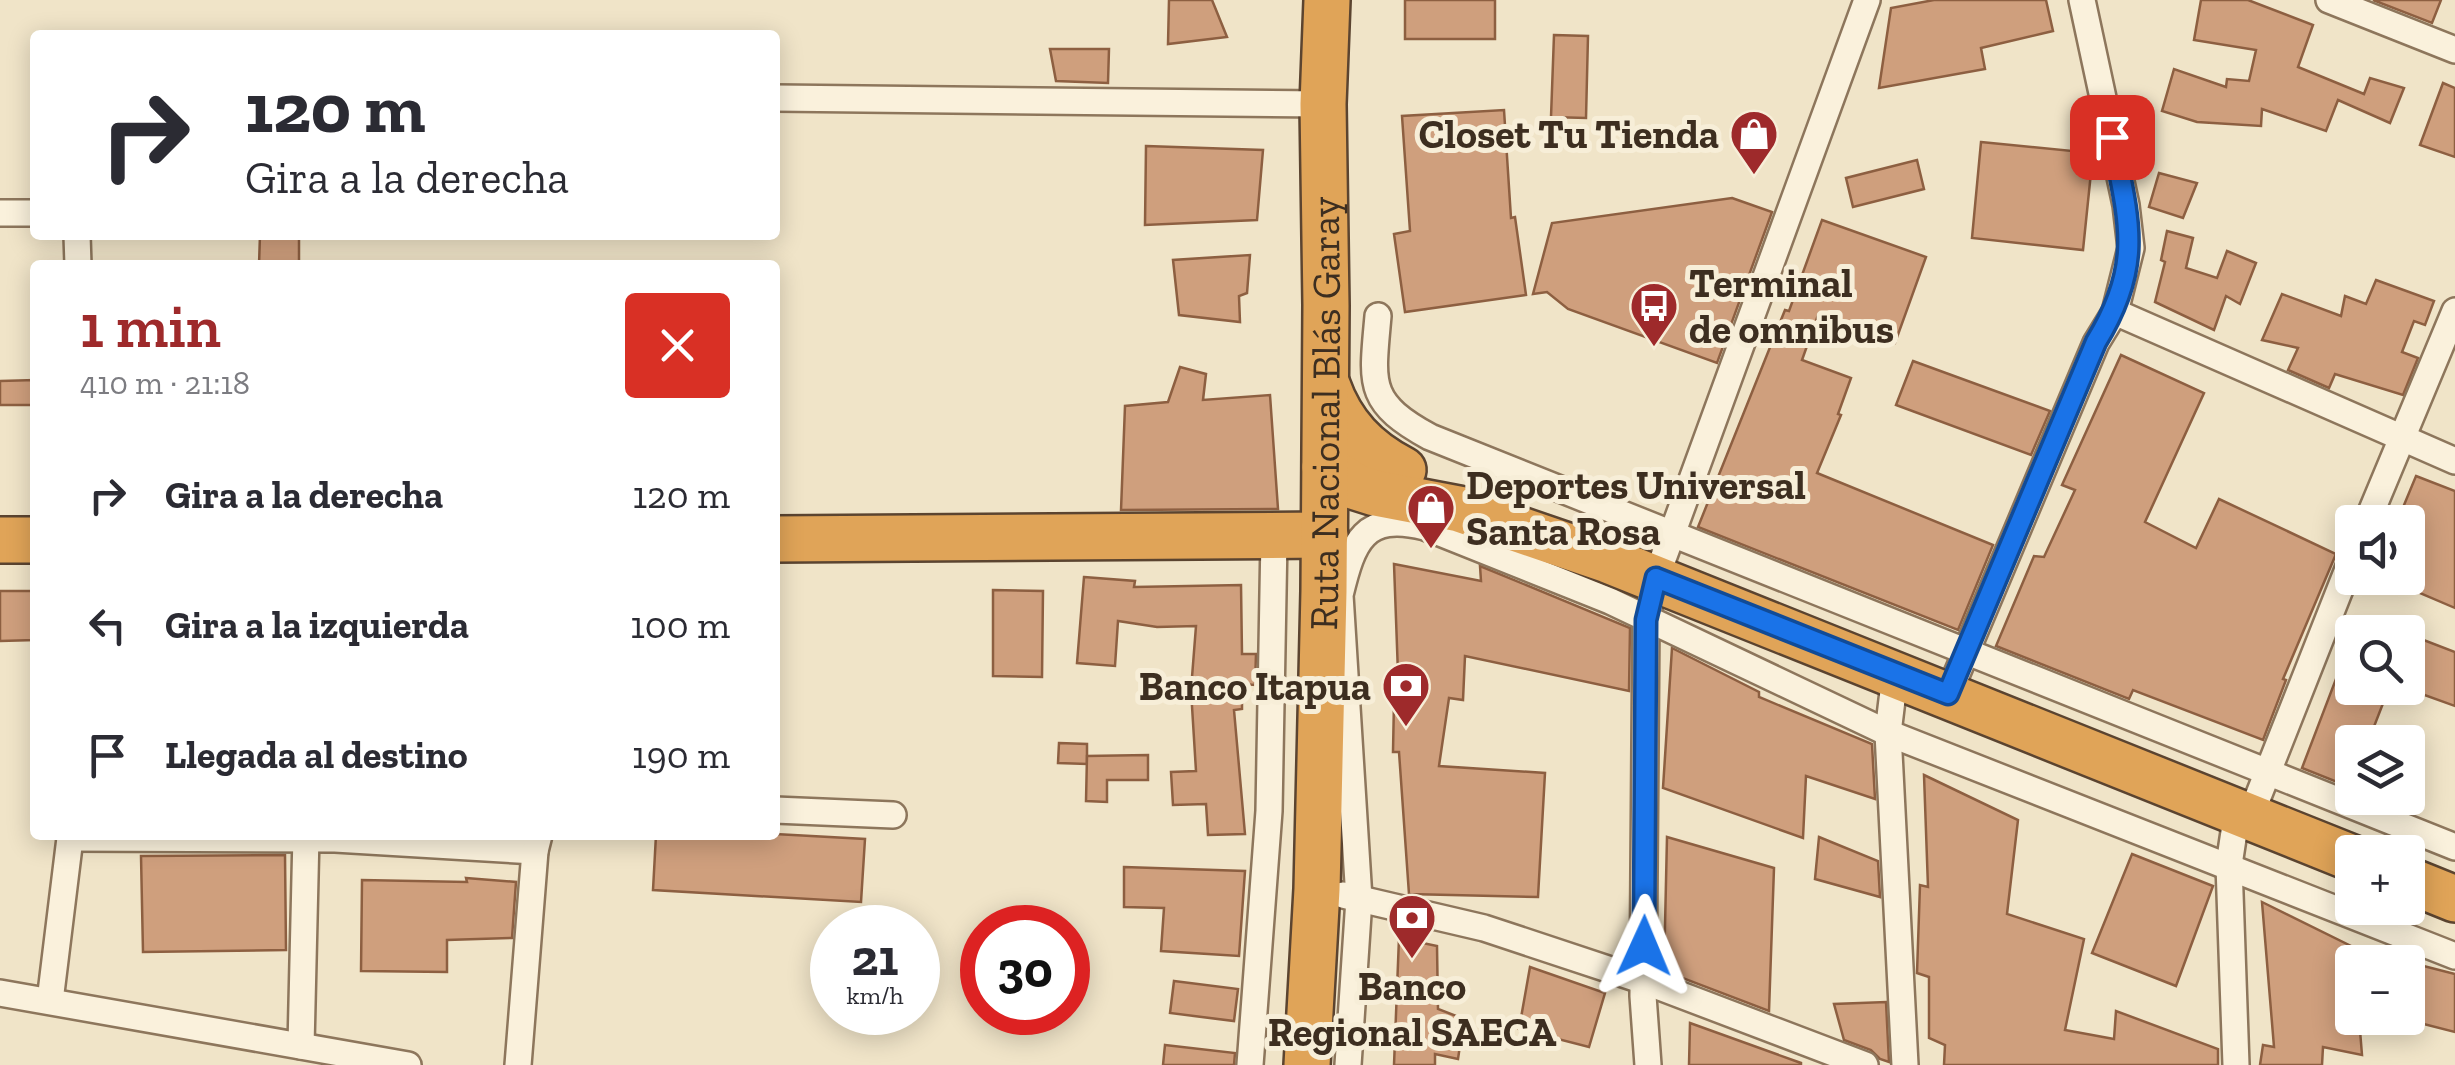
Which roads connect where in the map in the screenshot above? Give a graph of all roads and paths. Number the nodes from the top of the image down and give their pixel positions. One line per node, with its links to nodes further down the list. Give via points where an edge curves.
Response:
1 (1326, 0): 7 (highway, Ruta Nacional Blás Garay)
2 (1867, 0): 19 (street)
3 (2082, 0): 11 (street, via 2131,248)
4 (2329, 0): 5 (street)
5 (2455, 50)
6 (780, 98): 7 (street)
7 (1323, 104): 13 (highway, Ruta Nacional Blás Garay)
8 (0, 213): 9 (street)
9 (30, 213)
10 (2455, 311): 14 (street)
11 (2115, 312): 14 (street); 28 (street, via 2096,342)
12 (1378, 316): 19 (street, via 1376,389 1398,420)
13 (1326, 382): 16 (highway, Ruta Nacional Blás Garay); 17 (highway, via 1354,435)
14 (2401, 439): 15 (street); 18 (street)
15 (2455, 461)
16 (1326, 468): 17 (highway, via 1360,460); 20 (highway, Ruta Nacional Blás Garay)
17 (1399, 483): 25 (highway, via 1353,524); 27 (highway, via 1608,560)
18 (2374, 505)
19 (1672, 534): 27 (street); 28 (street)
20 (1324, 536): 22 (highway); 25 (highway, Ruta Nacional Blás Garay)
21 (780, 538): 22 (highway)
22 (1274, 538): 53 (street, via 1268,811)
23 (0, 540): 24 (highway)
24 (30, 540)
25 (1324, 591): 44 (highway, Ruta Nacional Blás Garay)
26 (2338, 595): 32 (street)
27 (1651, 599): 29 (highway); 31 (street); 44 (street, via 1610,601 1397,520 1379,523 1362,539 1340,595); 47 (street)
28 (1967, 652): 30 (street); 32 (street)
29 (1895, 674): 30 (highway); 31 (street)
30 (1948, 694): 34 (highway)
31 (1888, 733): 42 (street); 58 (street)
32 (2268, 772): 34 (street); 40 (street)
33 (780, 810): 35 (street)
34 (2243, 814): 41 (highway); 42 (street)
35 (893, 815)
36 (70, 840): 49 (street)
37 (306, 840): 50 (street)
38 (386, 840): 39 (street)
39 (537, 843): 52 (street)
40 (2455, 847)
41 (2335, 851)
42 (2229, 865): 46 (street); 59 (street)
43 (2425, 887): 45 (highway)
44 (1338, 894): 47 (street, via 1484,928); 54 (highway, Ruta Nacional Blás Garay); 55 (street)
45 (2455, 899)
46 (2455, 956)
47 (1644, 981): 56 (street); 57 (street)
48 (0, 993): 49 (street)
49 (50, 1002): 50 (street)
50 (300, 1046): 51 (street)
51 (408, 1065)
52 (518, 1065)
53 (1250, 1065)
54 (1307, 1065)
55 (1348, 1065)
56 (1648, 1065)
57 (1865, 1065)
58 (1906, 1065)
59 (2236, 1065)

